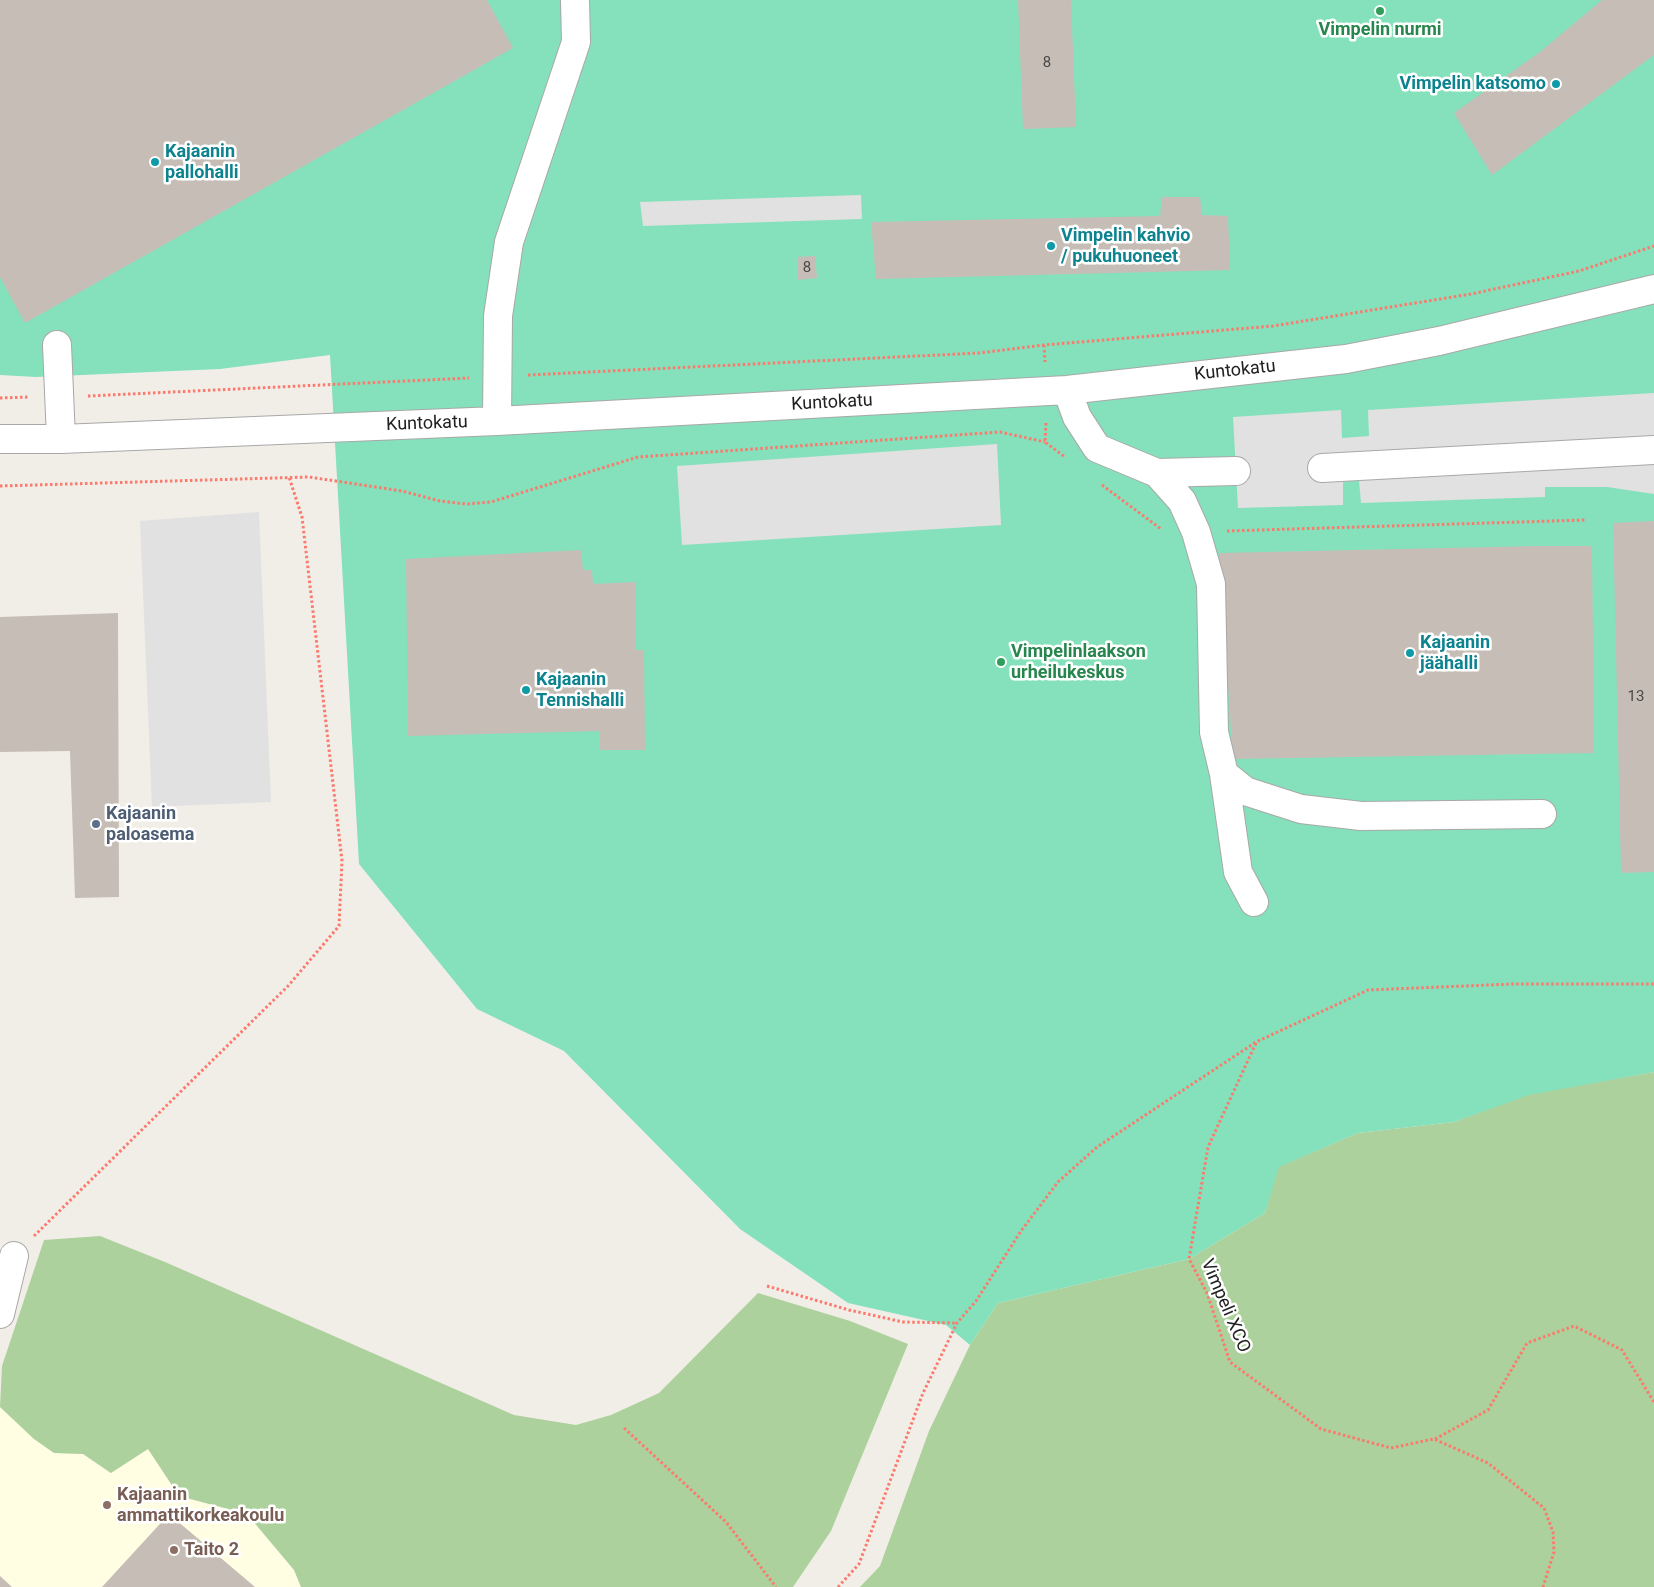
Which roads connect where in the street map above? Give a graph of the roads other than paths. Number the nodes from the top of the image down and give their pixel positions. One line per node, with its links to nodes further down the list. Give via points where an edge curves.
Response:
1 (575, 0): 5 (street, via 576,42 509,242 498,316)
2 (1654, 289): 4 (street, Kuntokatu, via 1439,341 1346,359)
3 (57, 345): 7 (street)
4 (1057, 391): 5 (street, Kuntokatu); 11 (street, via 1098,448)
5 (497, 421): 7 (street, Kuntokatu)
6 (0, 439): 7 (street, Kuntokatu)
7 (61, 439)
8 (1654, 450): 9 (street)
9 (1322, 468)
10 (1236, 471): 11 (street)
11 (1157, 473): 12 (street, via 1182,501 1196,532 1210,584 1214,732)
12 (1224, 774): 13 (street, via 1245,791 1302,809 1360,816); 14 (street, via 1238,872)
13 (1542, 814)
14 (1254, 902)
15 (14, 1256): 16 (street)
16 (0, 1314)

